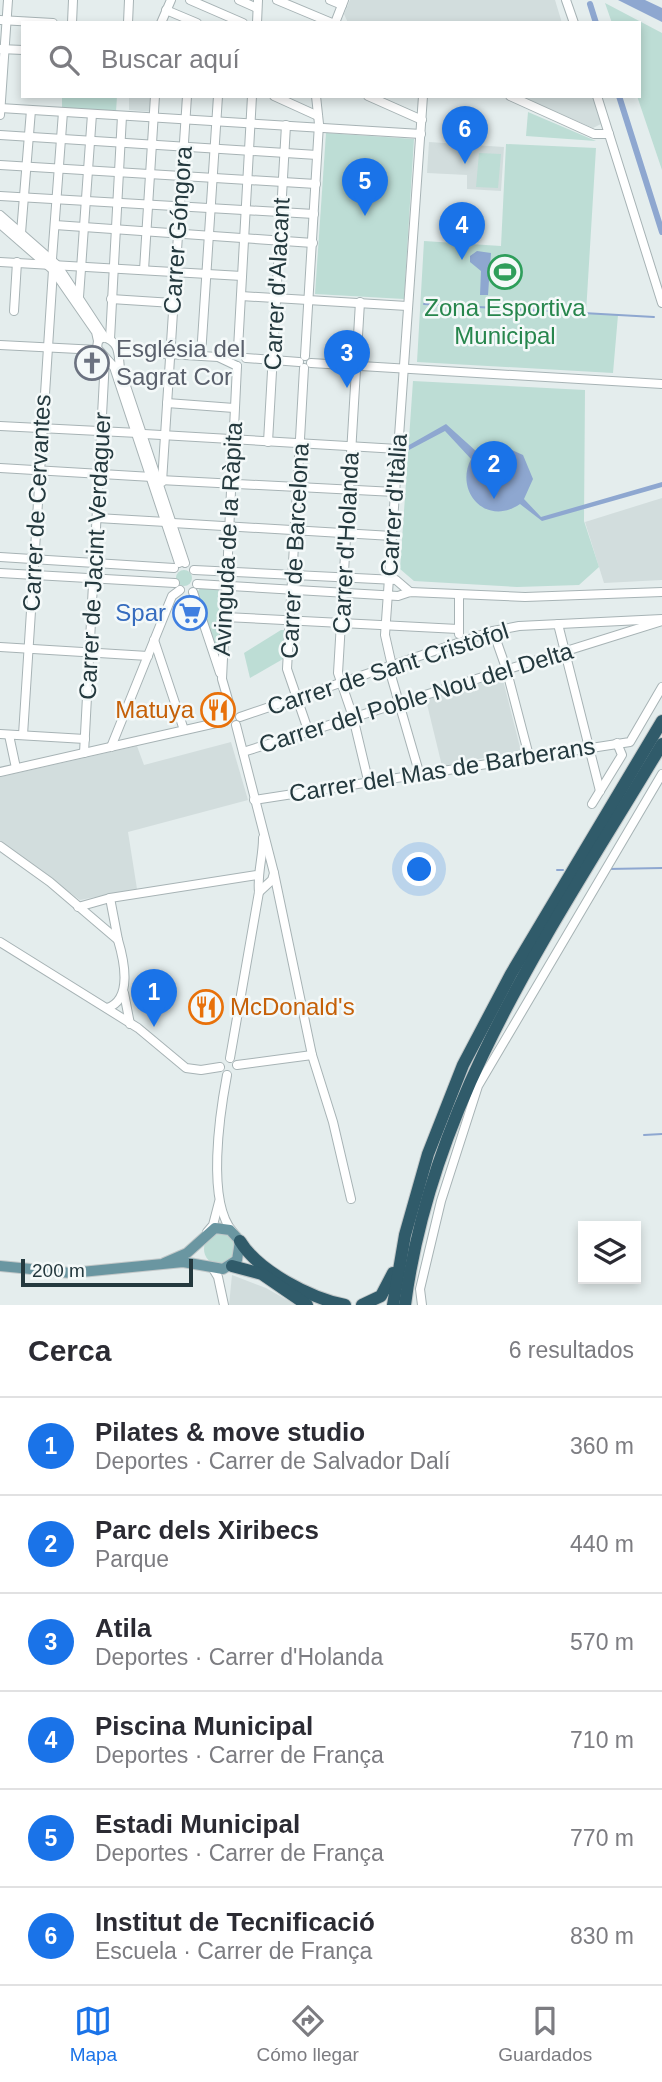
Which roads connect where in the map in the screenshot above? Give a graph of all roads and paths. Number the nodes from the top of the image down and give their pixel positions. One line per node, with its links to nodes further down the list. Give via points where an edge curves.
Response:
1 (8, 0): 13 (street)
2 (73, 0): 15 (street)
3 (130, 0): 16 (street)
4 (171, 0): 12 (street)
5 (190, 0): 19 (street)
6 (239, 0): 11 (street)
7 (277, 0): 20 (street)
8 (330, 0): 10 (street)
9 (568, 1): 22 (street)
10 (343, 3): 21 (street)
11 (258, 4)
12 (166, 9): 17 (street); 18 (street)
13 (3, 20): 14 (street); 23 (street)
14 (21, 21)
15 (72, 21)
16 (128, 21)
17 (162, 21)
18 (193, 21)
19 (238, 21)
20 (329, 21)
21 (335, 21)
22 (573, 21)
23 (2, 49): 24 (street); 35 (street)
24 (21, 50)
25 (155, 98): 42 (street)
26 (187, 98): 43 (street, Carrer Góngora)
27 (218, 98): 45 (street)
28 (252, 98): 46 (street)
29 (278, 98): 41 (street)
30 (316, 98): 41 (street, Carrer de Barcelona)
31 (372, 98): 44 (street)
32 (423, 98): 44 (street, Carrer d'Itàlia)
33 (514, 98): 50 (street, via 594,134)
34 (598, 98): 50 (street)
35 (0, 108): 36 (street); 39 (street)
36 (31, 110): 37 (street); 52 (street)
37 (63, 112): 38 (street); 53 (street, Carrer de Cervantes)
38 (92, 114): 40 (street); 54 (street)
39 (0, 115)
40 (122, 116): 42 (street); 55 (street)
41 (318, 116): 48 (street, Carrer de Barcelona)
42 (153, 118): 43 (street); 56 (street)
43 (186, 120): 45 (street); 57 (street, Carrer Góngora)
44 (422, 120): 49 (street, Carrer d'Itàlia)
45 (216, 122): 46 (street); 58 (street)
46 (251, 124): 47 (street); 59 (street)
47 (286, 125): 48 (street); 60 (street, Carrer d'Alacant)
48 (319, 127): 49 (street); 61 (street, Carrer de Barcelona)
49 (421, 134): 113 (street, Carrer d'Itàlia)
50 (608, 134): 112 (street)
51 (0, 135): 52 (street)
52 (29, 137): 53 (street); 63 (street)
53 (61, 139): 54 (street); 64 (street, Carrer de Cervantes)
54 (90, 141): 55 (street); 65 (street)
55 (121, 143): 56 (street); 66 (street)
56 (152, 145): 57 (street); 67 (street)
57 (184, 147): 58 (street); 68 (street, Carrer Góngora)
58 (215, 149): 59 (street); 69 (street)
59 (249, 151): 60 (street); 70 (street)
60 (285, 153): 61 (street); 71 (street, Carrer d'Alacant)
61 (317, 155): 72 (street, Carrer de Barcelona)
62 (0, 165): 63 (street)
63 (26, 166): 64 (street); 74 (street)
64 (59, 169): 65 (street); 75 (street, Carrer de Cervantes)
65 (88, 170): 66 (street); 76 (street)
66 (119, 172): 67 (street); 77 (street)
67 (150, 174): 68 (street); 78 (street)
68 (182, 176): 69 (street); 79 (street, Carrer Góngora)
69 (213, 178): 70 (street); 80 (street)
70 (248, 180): 71 (street); 81 (street)
71 (283, 182): 72 (street); 82 (street, Carrer d'Alacant)
72 (316, 184): 83 (street, Carrer de Barcelona)
73 (0, 196): 74 (street)
74 (24, 198): 75 (street); 90 (street)
75 (57, 199): 76 (street); 86 (street, Carrer de Cervantes)
76 (86, 201): 77 (street); 87 (street)
77 (117, 202): 78 (street); 88 (street)
78 (148, 204): 79 (street); 89 (street)
79 (180, 206): 80 (street); 91 (street, Carrer Góngora)
80 (211, 207): 81 (street); 92 (street)
81 (246, 209): 82 (street); 93 (street)
82 (281, 211): 83 (street); 94 (street, Carrer d'Alacant)
83 (314, 214): 95 (street, Carrer de Barcelona)
84 (0, 215): 90 (street)
85 (0, 223): 98 (street)
86 (55, 225): 87 (street); 98 (street, Carrer de Cervantes)
87 (85, 227): 88 (street); 99 (street)
88 (115, 229): 89 (street); 100 (street)
89 (146, 231): 91 (street); 101 (street)
90 (21, 233): 98 (street)
91 (178, 233): 92 (street); 102 (street, Carrer Góngora)
92 (209, 236): 93 (street); 103 (street)
93 (244, 238): 94 (street); 104 (street)
94 (279, 240): 95 (street); 107 (street, Carrer d'Alacant)
95 (313, 243): 109 (street, Carrer de Barcelona)
96 (0, 261): 97 (street)
97 (17, 262): 98 (street); 114 (street)
98 (52, 264): 99 (street); 106 (street); 115 (street); 117 (street, Carrer de Cervantes)
99 (82, 266): 100 (street); 106 (street)
100 (113, 268): 101 (street); 108 (street)
101 (144, 270): 102 (street)
102 (175, 272): 103 (street); 111 (street, Carrer Góngora)
103 (207, 274): 104 (street); 120 (street)
104 (242, 276): 105 (street)
105 (241, 296): 107 (street); 119 (street)
106 (79, 297): 115 (street)
107 (276, 298): 109 (street); 123 (street, Carrer d'Alacant)
108 (111, 299): 111 (street); 115 (street)
109 (310, 299): 110 (street); 124 (street, Carrer de Barcelona)
110 (360, 302): 113 (street); 125 (street, Carrer d'Holanda)
111 (173, 303): 118 (street, Carrer Góngora)
112 (662, 303)
113 (407, 306): 127 (street, Carrer d'Itàlia)
114 (14, 311)
115 (103, 342): 117 (street); 121 (street); 121 (street)
116 (0, 345): 117 (street)
117 (47, 347): 132 (street, Carrer de Cervantes)
118 (170, 354): 120 (street); 121 (street); 129 (street, Carrer Góngora)
119 (232, 354): 120 (street); 122 (street, via 243,351); 126 (street)
120 (201, 356)
121 (113, 358): 133 (street, Carrer de Jacint Verdaguer); 134 (street)
122 (246, 358): 123 (street); 126 (street)
123 (273, 360): 124 (street); 137 (street, Carrer d'Alacant)
124 (305, 362): 125 (street); 138 (street, Carrer de Barcelona)
125 (356, 365): 127 (street); 139 (street, Carrer d'Holanda)
126 (237, 366): 130 (street, Avinguda de la Ràpita)
127 (403, 368): 128 (street); 140 (street, Carrer d'Itàlia)
128 (662, 384)
129 (167, 403): 130 (street); 135 (street, Carrer Góngora)
130 (234, 408): 136 (street, Avinguda de la Ràpita)
131 (0, 426): 132 (street)
132 (42, 429): 133 (street); 142 (street, Carrer de Cervantes)
133 (103, 432): 134 (street); 143 (street, Carrer de Jacint Verdaguer)
134 (141, 434): 135 (street); 144 (street)
135 (165, 435): 136 (street); 144 (street, Carrer Góngora)
136 (233, 440): 137 (street); 145 (street, Avinguda de la Ràpita)
137 (268, 442): 138 (street)
138 (301, 444): 139 (street); 146 (street, Carrer de Barcelona)
139 (352, 446): 140 (street); 147 (street, Carrer d'Holanda)
140 (398, 449): 148 (street, Carrer d'Itàlia)
141 (0, 468): 142 (street)
142 (39, 471): 143 (street); 156 (street, Carrer de Cervantes)
143 (100, 474): 144 (street); 149 (street, Carrer de Jacint Verdaguer)
144 (159, 481): 145 (street); 150 (street); 150 (street)
145 (231, 483): 146 (street); 151 (street, Avinguda de la Ràpita)
146 (298, 486): 147 (street); 152 (street, Carrer de Barcelona)
147 (349, 489): 148 (street); 153 (street, Carrer d'Holanda)
148 (395, 492): 154 (street, Carrer d'Itàlia)
149 (97, 518): 150 (street); 157 (street, Carrer de Jacint Verdaguer)
150 (170, 523): 151 (street); 158 (street)
151 (228, 526): 152 (street); 160 (street, Avinguda de la Ràpita)
152 (296, 530): 153 (street); 163 (street, Carrer de Barcelona)
153 (346, 533): 154 (street); 164 (street, Carrer d'Holanda)
154 (392, 536): 166 (street, Carrer d'Itàlia)
155 (0, 557): 156 (street)
156 (34, 559): 157 (street); 162 (street, Carrer de Cervantes)
157 (95, 563): 158 (street); 165 (street, Carrer de Jacint Verdaguer)
158 (179, 565): 159 (street); 167 (street)
159 (194, 570): 160 (street); 169 (street)
160 (226, 571): 163 (street); 168 (street, Avinguda de la Ràpita)
161 (0, 573): 162 (street)
162 (33, 575): 165 (street); 188 (street, Carrer de Cervantes)
163 (293, 575): 164 (street); 170 (street, Carrer de Barcelona)
164 (344, 577): 166 (street); 173 (street, Carrer d'Holanda)
165 (94, 579): 167 (street); 190 (street, Carrer de Jacint Verdaguer)
166 (389, 580): 171 (street); 174 (street, Carrer d'Itàlia)
167 (178, 586): 169 (street); 184 (street)
168 (226, 586): 169 (street); 170 (street); 176 (street, Avinguda de la Ràpita)
169 (195, 588): 194 (street)
170 (292, 590): 173 (street); 177 (street, Carrer de Barcelona)
171 (410, 592): 174 (street); 175 (street)
172 (662, 592): 175 (street)
173 (343, 593): 174 (street); 179 (street, Carrer d'Holanda)
174 (388, 595): 180 (street, Carrer d'Itàlia)
175 (459, 596): 182 (street)
176 (225, 617): 177 (street); 194 (street, Avinguda de la Ràpita)
177 (290, 620): 179 (street); 197 (street, Carrer de Barcelona, via 287,669)
178 (662, 620): 181 (street, Carrer de Sant Cristòfol); 186 (street, Carrer del Poble Nou del Delta)
179 (341, 622): 180 (street); 195 (street, Carrer d'Holanda, via 338,673)
180 (386, 624): 182 (street); 192 (street, Carrer d'Itàlia)
181 (558, 624): 183 (street, Carrer de Sant Cristòfol); 186 (street, Carrer del Poble Nou del Delta, via 568,640); 189 (street)
182 (458, 629): 185 (street)
183 (493, 631): 185 (street, Carrer de Sant Cristòfol); 193 (street)
184 (154, 640): 191 (street); 204 (street)
185 (461, 641): 192 (street, Carrer de Sant Cristòfol)
186 (590, 643): 189 (street, Carrer del Poble Nou del Delta)
187 (0, 647): 188 (street)
188 (29, 649): 190 (street); 207 (street, Carrer de Cervantes)
189 (565, 651): 193 (street, Carrer del Poble Nou del Delta); 212 (street)
190 (90, 652): 191 (street); 208 (street, Carrer de Jacint Verdaguer)
191 (148, 656): 211 (street)
192 (392, 666): 195 (street, Carrer de Sant Cristòfol); 198 (street, Carrer d'Itàlia)
193 (506, 668): 198 (street, Carrer del Poble Nou del Delta); 215 (street)
194 (222, 679): 199 (street, Avinguda de la Ràpita)
195 (342, 684): 197 (street, Carrer de Sant Cristòfol); 200 (street, Carrer d'Holanda)
196 (662, 687): 209 (street, Carrer del Mas de Barberans, via 630,742)
197 (297, 698): 202 (street, Carrer de Sant Cristòfol); 205 (street, Carrer de Barcelona)
198 (399, 702): 200 (street, Carrer del Poble Nou del Delta); 218 (street, Carrer d'Itàlia)
199 (231, 710): 201 (street); 202 (street, via 238,712)
200 (354, 717): 205 (street, Carrer del Poble Nou del Delta); 221 (street, Carrer d'Holanda)
201 (225, 720): 202 (street, via 230,725); 204 (street)
202 (238, 721): 213 (street)
203 (662, 721): 245 (highway, via 492,1007 440,1120)
204 (184, 730): 211 (street)
205 (308, 730): 213 (street, Carrer del Poble Nou del Delta)
206 (5, 734): 207 (street); 216 (street)
207 (23, 736): 208 (street)
208 (85, 739): 214 (street, Carrer de Jacint Verdaguer)
209 (617, 743): 212 (street, Carrer del Mas de Barberans); 222 (street, via 622,755)
210 (662, 744): 255 (highway, via 473,1070 429,1192)
211 (111, 747): 214 (street)
212 (589, 747): 215 (street, Carrer del Mas de Barberans); 220 (street)
213 (243, 752): 224 (street)
214 (84, 753): 216 (street)
215 (529, 756): 218 (street, Carrer del Mas de Barberans)
216 (16, 768): 217 (street)
217 (0, 772)
218 (419, 772): 221 (street, Carrer del Mas de Barberans)
219 (662, 774): 262 (street, via 478,1086 442,1201 420,1289)
220 (596, 776): 222 (street); 223 (street)
221 (368, 780): 224 (street, Carrer del Mas de Barberans)
222 (607, 780): 223 (street)
223 (600, 791): 225 (street)
224 (254, 800): 226 (street)
225 (592, 804)
226 (263, 838): 228 (street); 229 (street)
227 (0, 846): 234 (street)
228 (273, 871): 229 (street, via 267,866); 230 (street); 231 (street)
229 (258, 874): 230 (street); 232 (street); 233 (street)
230 (269, 883): 231 (street); 232 (street)
231 (278, 891): 240 (street)
232 (259, 892): 241 (street)
233 (110, 898): 234 (street); 235 (street)
234 (78, 907): 235 (street)
235 (118, 940): 237 (street)
236 (0, 943): 238 (street)
237 (124, 991): 238 (street, via 119,1001); 239 (street)
238 (107, 1008): 239 (street)
239 (130, 1024): 243 (street, via 186,1068)
240 (312, 1055): 242 (street); 247 (street)
241 (230, 1058): 242 (street); 243 (street, via 224,1059)
242 (239, 1065): 244 (street, via 235,1073)
243 (220, 1068): 244 (street)
244 (227, 1075): 246 (street, via 217,1142)
245 (418, 1189): 260 (highway, via 389,1284 377,1298); 261 (highway)
246 (219, 1192): 248 (street, via 218,1212); 249 (street, via 224,1216)
247 (351, 1199)
248 (204, 1236): 249 (main road, via 219,1228); 250 (main road, via 187,1253); 252 (main road, via 200,1255)
249 (236, 1236): 253 (main road, via 240,1253); 254 (highway, via 254,1262)
250 (164, 1263): 251 (main road, via 71,1273); 252 (main road)
251 (0, 1266)
252 (209, 1266): 253 (main road); 256 (street, via 218,1277)
253 (230, 1266): 254 (highway); 256 (street)
254 (278, 1280): 257 (highway); 258 (highway); 259 (highway)
255 (406, 1301)
256 (223, 1303)
257 (307, 1305)
258 (316, 1305)
259 (345, 1305)
260 (362, 1305)
261 (393, 1305)
262 (422, 1305)

